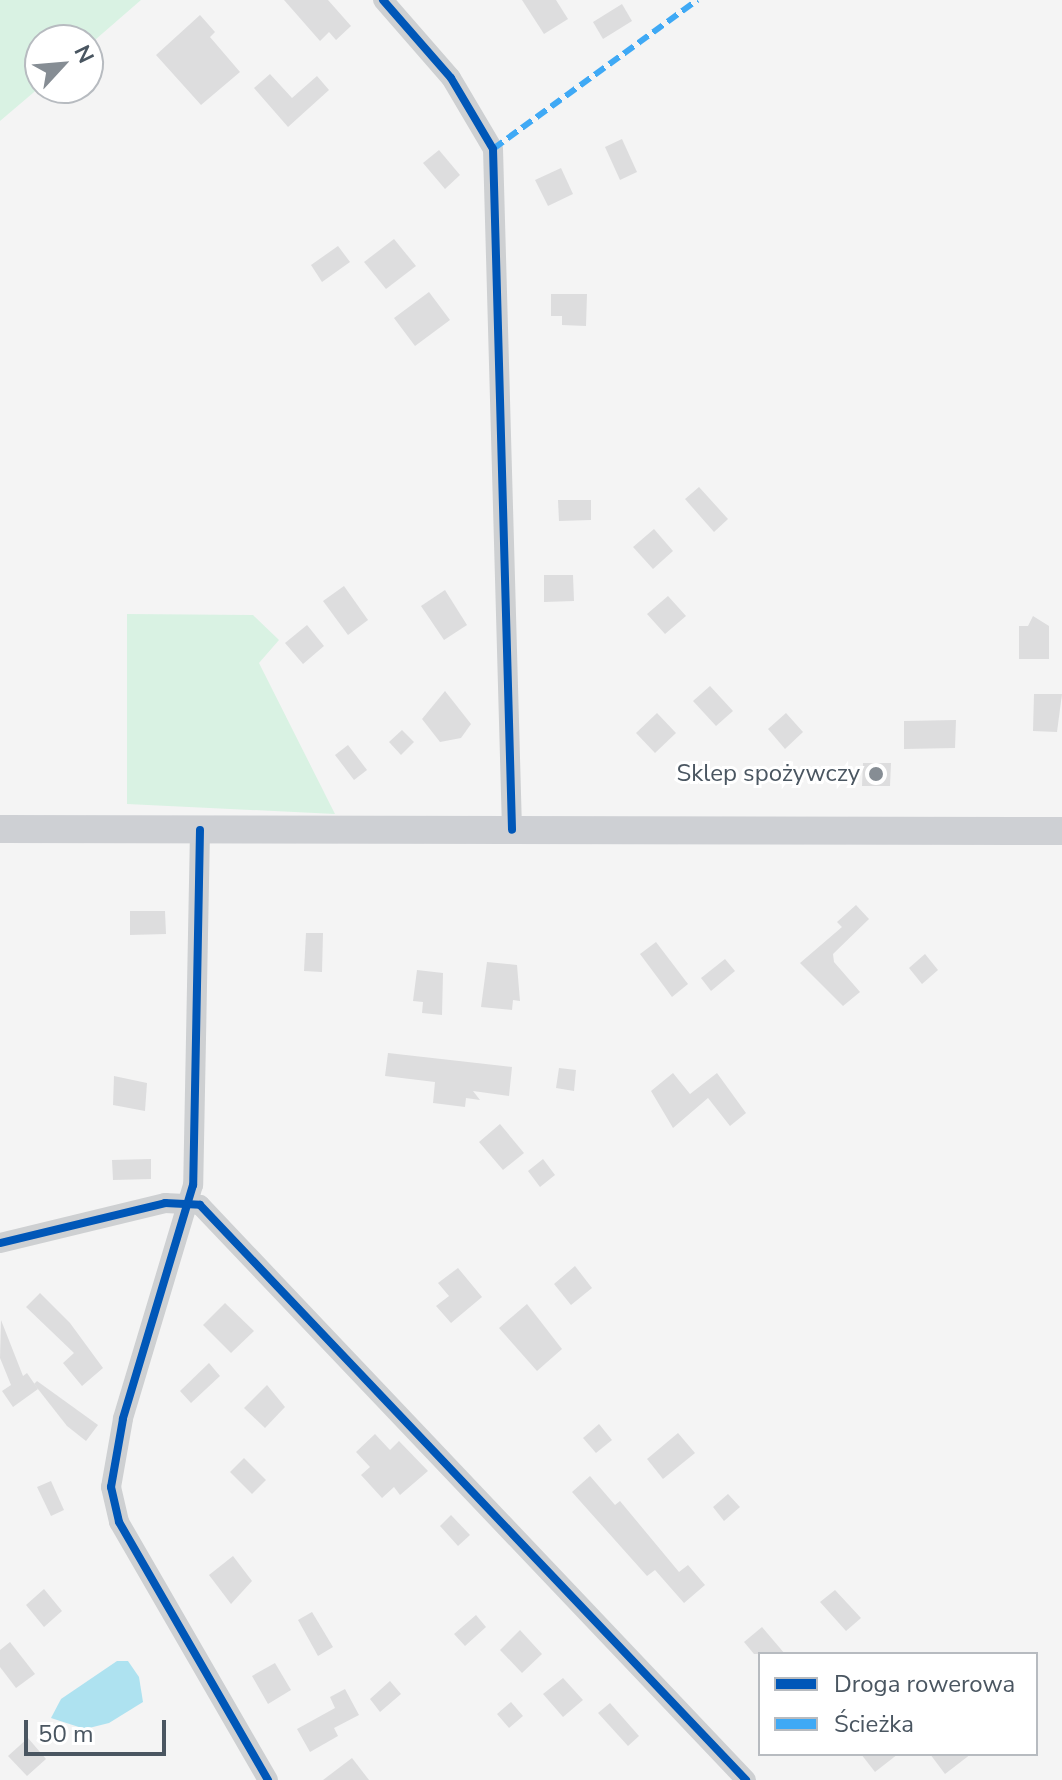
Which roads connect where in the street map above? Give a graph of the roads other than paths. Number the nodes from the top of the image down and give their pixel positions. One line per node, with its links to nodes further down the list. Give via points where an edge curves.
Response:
1 (383, 0): 4 (street, via 451,78 493,149)
2 (0, 829): 3 (main road)
3 (200, 830): 4 (main road); 6 (street, via 197,1121)
4 (512, 830): 5 (main road)
5 (1062, 831)
6 (190, 1203): 7 (street, via 165,1203); 8 (street, via 123,1419 113,1467 114,1506); 9 (street, via 208,1213)
7 (0, 1243)
8 (268, 1780)
9 (746, 1780)

